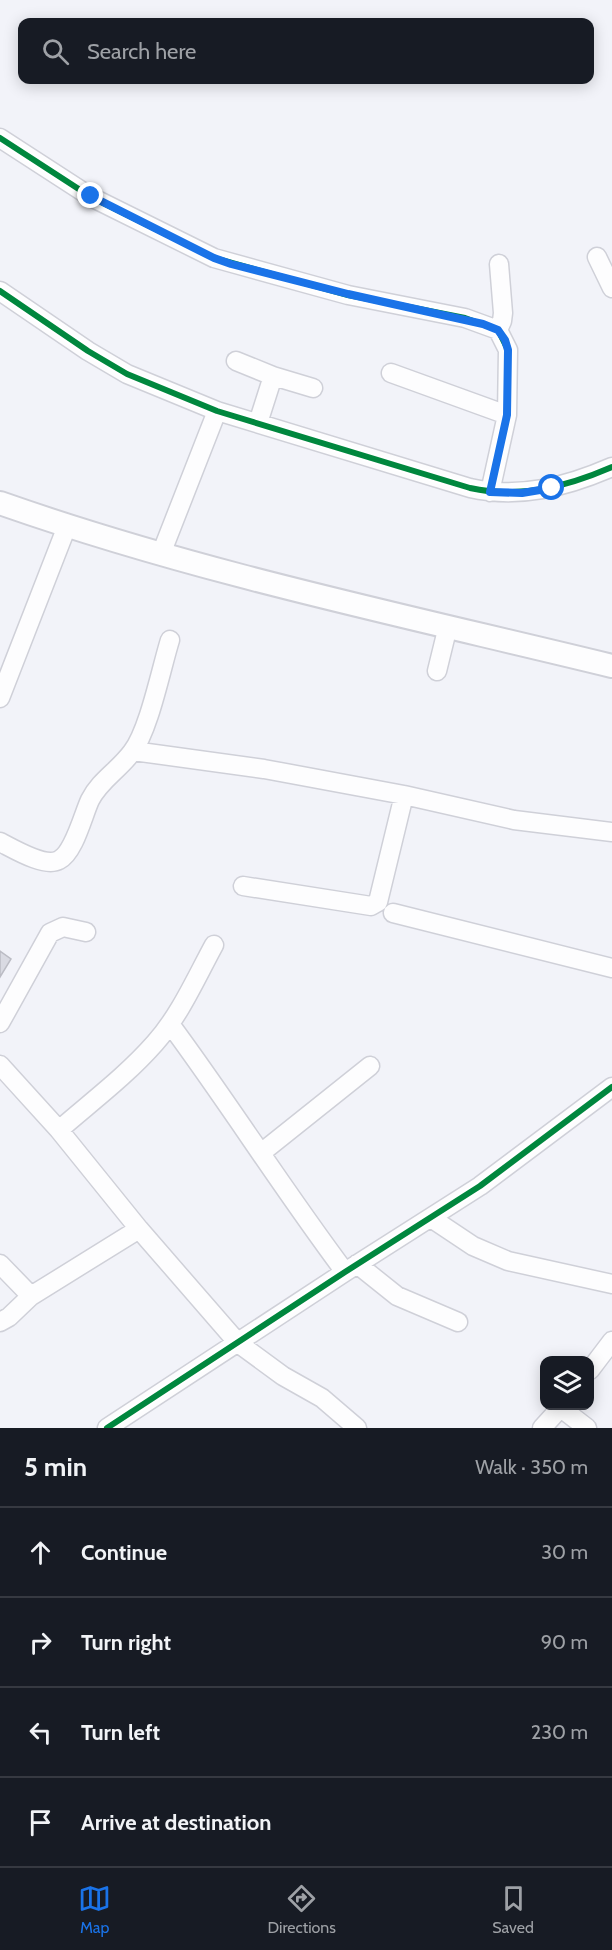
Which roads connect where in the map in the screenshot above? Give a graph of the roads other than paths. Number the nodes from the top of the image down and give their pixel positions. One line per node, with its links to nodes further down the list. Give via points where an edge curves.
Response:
1 (0, 138): 6 (street, via 91,196 214,258 348,294 465,318)
2 (597, 257): 4 (street)
3 (499, 264): 6 (street, via 503,313)
4 (612, 288)
5 (0, 291): 11 (street, via 127,374)
6 (498, 330): 12 (street, via 508,350)
7 (236, 361): 9 (street)
8 (391, 373): 12 (street)
9 (273, 376): 10 (street); 13 (street)
10 (313, 388)
11 (217, 411): 13 (street); 18 (street)
12 (507, 415): 15 (street)
13 (258, 423): 15 (street)
14 (612, 467): 15 (street, via 552,488 522,493)
15 (490, 492)
16 (0, 502): 17 (main road)
17 (67, 526): 18 (main road); 23 (street)
18 (161, 554): 19 (main road)
19 (448, 626): 21 (main road); 22 (street)
20 (170, 640): 25 (street, via 145,726)
21 (612, 666)
22 (437, 671)
23 (5, 673): 24 (street)
24 (0, 698)
25 (133, 751): 26 (street, via 264,769); 28 (street, via 98,788 68,852 60,860 42,861)
26 (404, 795): 27 (street, via 514,820); 29 (street, via 375,905)
27 (612, 832)
28 (0, 842)
29 (243, 886)
30 (393, 913): 33 (street)
31 (86, 932): 34 (street, via 63,927 51,933)
32 (214, 945): 35 (street)
33 (612, 968)
34 (0, 1023)
35 (170, 1024): 39 (street, via 124,1074); 40 (street)
36 (0, 1065): 39 (street)
37 (370, 1066): 40 (street)
38 (608, 1096): 41 (street)
39 (59, 1130): 42 (street)
40 (261, 1153): 44 (street, via 302,1216)
41 (431, 1218): 44 (street); 45 (street, via 474,1246 508,1261)
42 (139, 1229): 46 (street); 50 (street)
43 (0, 1264): 46 (street)
44 (351, 1268): 48 (street, via 397,1296); 50 (street)
45 (612, 1284)
46 (31, 1296): 47 (street)
47 (0, 1322)
48 (458, 1322)
49 (612, 1341): 51 (street)
50 (238, 1343): 54 (street, via 282,1376 322,1398); 55 (street)
51 (594, 1365)
52 (559, 1410): 56 (street)
53 (566, 1410): 57 (street)
54 (343, 1424)
55 (107, 1428)
56 (542, 1428)
57 (587, 1428)

